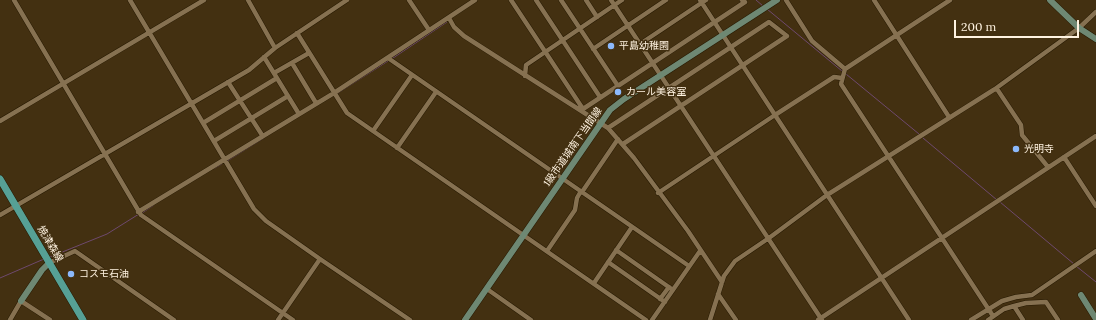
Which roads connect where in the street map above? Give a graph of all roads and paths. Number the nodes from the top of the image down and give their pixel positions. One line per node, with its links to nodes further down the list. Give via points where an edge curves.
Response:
1 (14, 0): 56 (street)
2 (130, 0): 31 (street)
3 (204, 0): 31 (street)
4 (248, 0): 39 (street)
5 (347, 0): 32 (street)
6 (409, 0): 30 (street)
7 (475, 0): 25 (street)
8 (511, 0): 41 (street)
9 (536, 0): 35 (street)
10 (560, 0): 28 (street)
11 (586, 0): 24 (street)
12 (611, 0): 22 (street)
13 (622, 0): 22 (street)
14 (666, 0): 27 (street)
15 (742, 0): 26 (street, via 745,2)
16 (777, 0): 33 (street, 1級市道城南下当間線)
17 (786, 0): 48 (street, via 812,41)
18 (874, 0): 34 (street)
19 (950, 0): 34 (street)
20 (1050, 0): 29 (street)
21 (703, 1): 26 (street); 37 (street)
22 (614, 5): 24 (street); 27 (street)
23 (1096, 12): 29 (street)
24 (597, 17): 28 (street)
25 (449, 18): 30 (street); 51 (street, via 464,36)
26 (715, 22): 33 (street); 46 (street)
27 (628, 26): 37 (street); 40 (street)
28 (579, 28): 35 (street); 40 (street)
29 (1079, 28): 36 (street); 59 (street)
30 (429, 30): 44 (street)
31 (149, 32): 56 (street); 65 (street)
32 (297, 33): 39 (street); 42 (street)
33 (723, 34): 38 (street); 52 (street, 1級市道城南下当間線)
34 (897, 34): 48 (street); 71 (street)
35 (562, 40): 41 (street); 63 (street)
36 (1096, 40)
37 (640, 44): 46 (street)
38 (731, 47): 47 (street); 47 (street, via 769,22 787,36); 58 (street)
39 (275, 48): 43 (street)
40 (593, 49): 57 (street)
41 (544, 52): 51 (street, via 526,65); 68 (street)
42 (309, 53): 45 (street); 61 (street)
43 (264, 57): 49 (street); 55 (street, via 249,70)
44 (388, 58): 50 (street); 61 (street)
45 (292, 63): 49 (street); 66 (street)
46 (652, 64): 52 (street); 57 (street)
47 (743, 64): 67 (street); 70 (street)
48 (845, 69): 54 (street)
49 (274, 73): 53 (street)
50 (412, 75): 60 (street); 77 (street)
51 (525, 76): 68 (street)
52 (661, 76): 58 (street); 75 (street, 1級市道城南下当間線, via 616,105)
53 (277, 78): 62 (street); 64 (street)
54 (842, 78): 70 (street, via 834,77); 86 (street, via 841,84)
55 (228, 82): 64 (street); 65 (street)
56 (63, 84): 73 (street); 84 (street)
57 (618, 86): 63 (street)
58 (668, 88): 67 (street); 76 (street)
59 (995, 89): 71 (street); 89 (street, via 1021,125 1022,135)
60 (436, 92): 83 (street); 90 (street)
61 (335, 95): 66 (street); 77 (street, via 347,113)
62 (288, 96): 69 (street); 72 (street)
63 (600, 97): 68 (street)
64 (241, 100): 72 (street); 74 (street)
65 (191, 103): 74 (street); 84 (street)
66 (316, 103): 69 (street)
67 (681, 106): 82 (street); 85 (street)
68 (582, 110): 75 (street)
69 (299, 114): 78 (street)
70 (775, 115): 85 (street); 94 (street)
71 (950, 117): 86 (street)
72 (252, 118): 78 (street); 81 (street)
73 (0, 121)
74 (203, 123): 81 (street)
75 (601, 123): 76 (street); 90 (street, 1級市道城南下当間線)
76 (608, 128): 80 (street)
77 (373, 131): 83 (street)
78 (262, 135): 88 (street)
79 (1096, 136): 87 (street)
80 (618, 139): 82 (street); 92 (street)
81 (214, 141): 88 (street)
82 (623, 144): 93 (street)
83 (397, 148): 100 (street)
84 (104, 155): 95 (street); 97 (street)
85 (714, 156): 93 (street); 101 (street)
86 (889, 157): 94 (street); 102 (street)
87 (1064, 157): 89 (street); 96 (street)
88 (224, 159): 97 (street); 107 (street, via 254,210)
89 (1048, 167): 102 (street)
90 (563, 178): 92 (street); 100 (street, 1級市道城南下当間線)
91 (0, 179): 95 (main road, 焼津森線)
92 (581, 192): 99 (street); 104 (street, via 575,210)
93 (658, 193): 105 (street, via 688,231)
94 (827, 195): 101 (street); 111 (street)
95 (16, 206): 98 (street); 109 (main road, 焼津森線)
96 (1096, 206)
97 (140, 214): 122 (street)
98 (0, 215)
99 (632, 227): 103 (street); 110 (street)
100 (524, 235): 104 (street); 114 (street, 1級市道城南下当間線)
101 (769, 238): 112 (street, via 735,261); 124 (street)
102 (942, 238): 111 (street); 121 (street)
103 (616, 250): 108 (street); 115 (street)
104 (547, 251): 113 (street)
105 (700, 251): 110 (street); 112 (street)
106 (1096, 251): 121 (street, via 1032,295 1012,298)
107 (320, 259): 122 (street); 132 (street)
108 (608, 262): 113 (street); 118 (street)
109 (49, 263): 119 (street); 128 (main road, 焼津森線); 129 (street, via 75,251)
110 (689, 266): 115 (street)
111 (882, 277): 124 (street); 139 (street)
112 (722, 282): 116 (street)
113 (594, 283): 135 (street)
114 (487, 289): 133 (street, 1級市道城南下当間線); 134 (street)
115 (671, 289): 118 (street)
116 (718, 294): 137 (street); 138 (street)
117 (1081, 295): 125 (street)
118 (662, 300): 136 (street)
119 (22, 301): 126 (street); 127 (street)
120 (1014, 306): 123 (street); 142 (street); 143 (street, via 1046,302)
121 (990, 308): 123 (street); 140 (street)
122 (283, 313): 130 (street); 131 (street)
123 (993, 316): 141 (street)
124 (820, 319)
125 (1096, 319)
126 (10, 320)
127 (50, 320)
128 (83, 320)
129 (174, 320)
130 (278, 320)
131 (293, 320)
132 (410, 320)
133 (465, 320)
134 (531, 320)
135 (646, 320)
136 (652, 320)
137 (710, 320)
138 (736, 320)
139 (909, 320)
140 (971, 320)
141 (989, 320)
142 (1023, 320)
143 (1058, 320)

